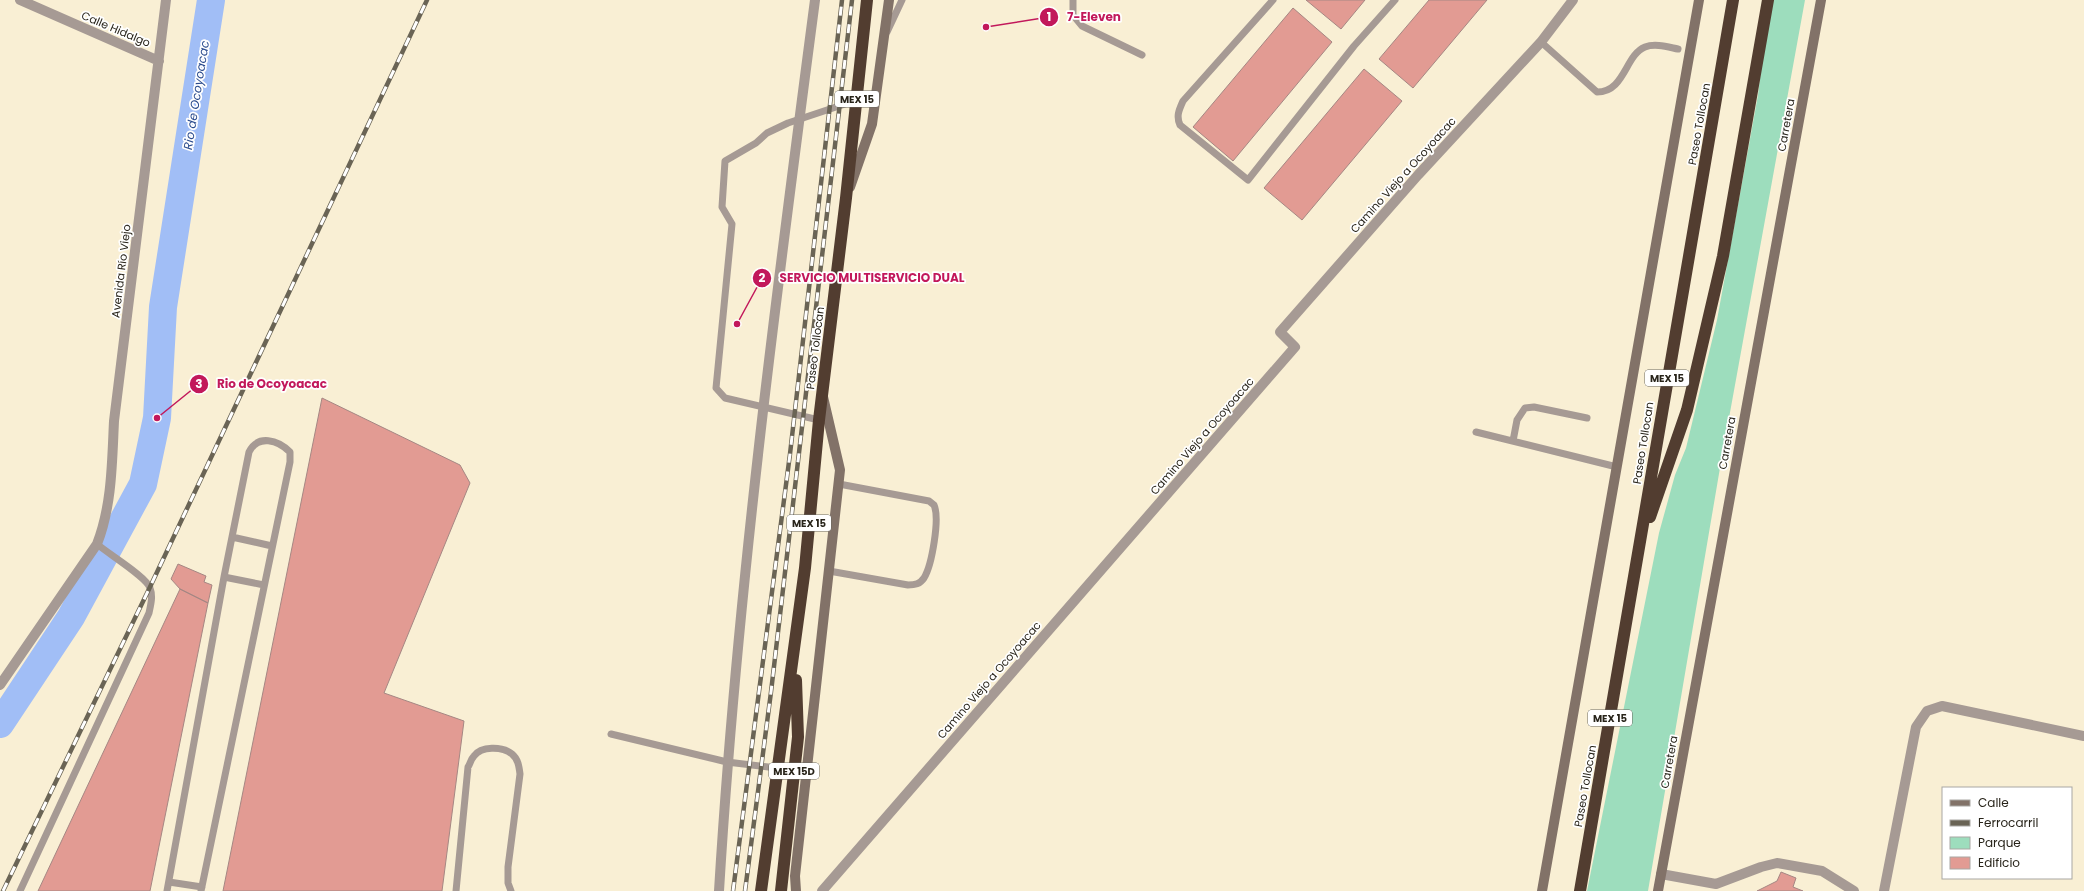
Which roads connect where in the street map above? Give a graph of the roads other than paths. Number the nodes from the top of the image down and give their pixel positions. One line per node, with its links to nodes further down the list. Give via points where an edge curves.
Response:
1 (20, 0): 19 (street, Calle Hidalgo)
2 (166, 0): 19 (street, Avenida Río Viejo)
3 (815, 0): 21 (street)
4 (867, 0): 20 (highway, Paseo Tollocan / MEX 15)
5 (889, 0): 16 (main road)
6 (902, 0): 16 (lane)
7 (1073, 0): 18 (lane, via 1074,15 1082,26)
8 (1273, 0): 9 (lane, via 1184,101 1179,111 1180,125 1248,180 1354,46)
9 (1395, 0)
10 (1573, 0): 15 (street, Camino Viejo a Ocoyoacac)
11 (1699, 0): 29 (main road)
12 (1733, 0): 32 (highway, Paseo Tollocan / MEX 15)
13 (1768, 0): 32 (highway, via 1723,256 1687,410)
14 (1821, 0): 44 (main road, Carretera)
15 (1541, 42): 17 (lane, via 1597,92 1607,90 1618,83 1638,51 1645,47 1656,45); 55 (street, Camino Viejo a Ocoyoacac, via 1418,174 1280,332 1295,348)
16 (882, 45): 22 (main road, via 872,124)
17 (1678, 49)
18 (1142, 55)
19 (159, 61): 34 (street, Avenida Río Viejo, via 114,421 111,482)
20 (857, 100): 21 (lane); 22 (highway, Paseo Tollocan / MEX 15)
21 (799, 120): 24 (street); 24 (lane, via 767,133 756,143 725,161 722,207 732,224 716,388 726,398)
22 (846, 198): 23 (highway, Paseo Tollocan / MEX 15)
23 (823, 395): 26 (highway, Paseo Tollocan / MEX 15); 30 (main road, via 840,470)
24 (763, 406): 26 (lane); 42 (street)
25 (1587, 418): 28 (lane, via 1534,407 1525,408 1517,420)
26 (820, 420): 38 (highway, Paseo Tollocan / MEX 15)
27 (1476, 432): 28 (lane)
28 (1513, 441): 29 (lane)
29 (1617, 467): 56 (main road)
30 (839, 484): 35 (main road); 35 (lane, via 929,501 934,505 938,518 929,567 924,578 917,584 908,585)
31 (232, 537): 33 (lane); 33 (lane, via 249,452 253,444 262,440 275,442 290,452 290,462); 36 (lane)
32 (1640, 544): 57 (highway, Paseo Tollocan / MEX 15)
33 (272, 546): 37 (lane)
34 (101, 548): 39 (street, Avenida Río Viejo); 47 (lane, via 150,587 152,598 149,613)
35 (829, 571): 54 (main road, via 795,876)
36 (224, 577): 37 (lane); 45 (lane)
37 (264, 585): 46 (lane)
38 (794, 651): 43 (highway, MEX 15); 53 (highway, MEX 15D, via 798,737)
39 (0, 685)
40 (611, 734): 42 (lane)
41 (2084, 736): 60 (street, via 1942,706 1927,711 1916,727)
42 (727, 762): 43 (lane); 51 (street)
43 (777, 768): 52 (highway, MEX 15)
44 (1661, 874): 58 (main road, Carretera); 59 (street, via 1716,884 1777,863 1822,871)
45 (169, 882): 46 (lane); 48 (lane)
46 (201, 889)
47 (20, 891)
48 (168, 891)
49 (456, 891): 50 (lane, via 468,767 481,750 496,748 511,753 518,762 520,774 508,867)
50 (511, 891)
51 (719, 891)
52 (761, 891)
53 (781, 891)
54 (796, 891)
55 (822, 891)
56 (1542, 891)
57 (1580, 891)
58 (1658, 891)
59 (1854, 891)
60 (1884, 891)

